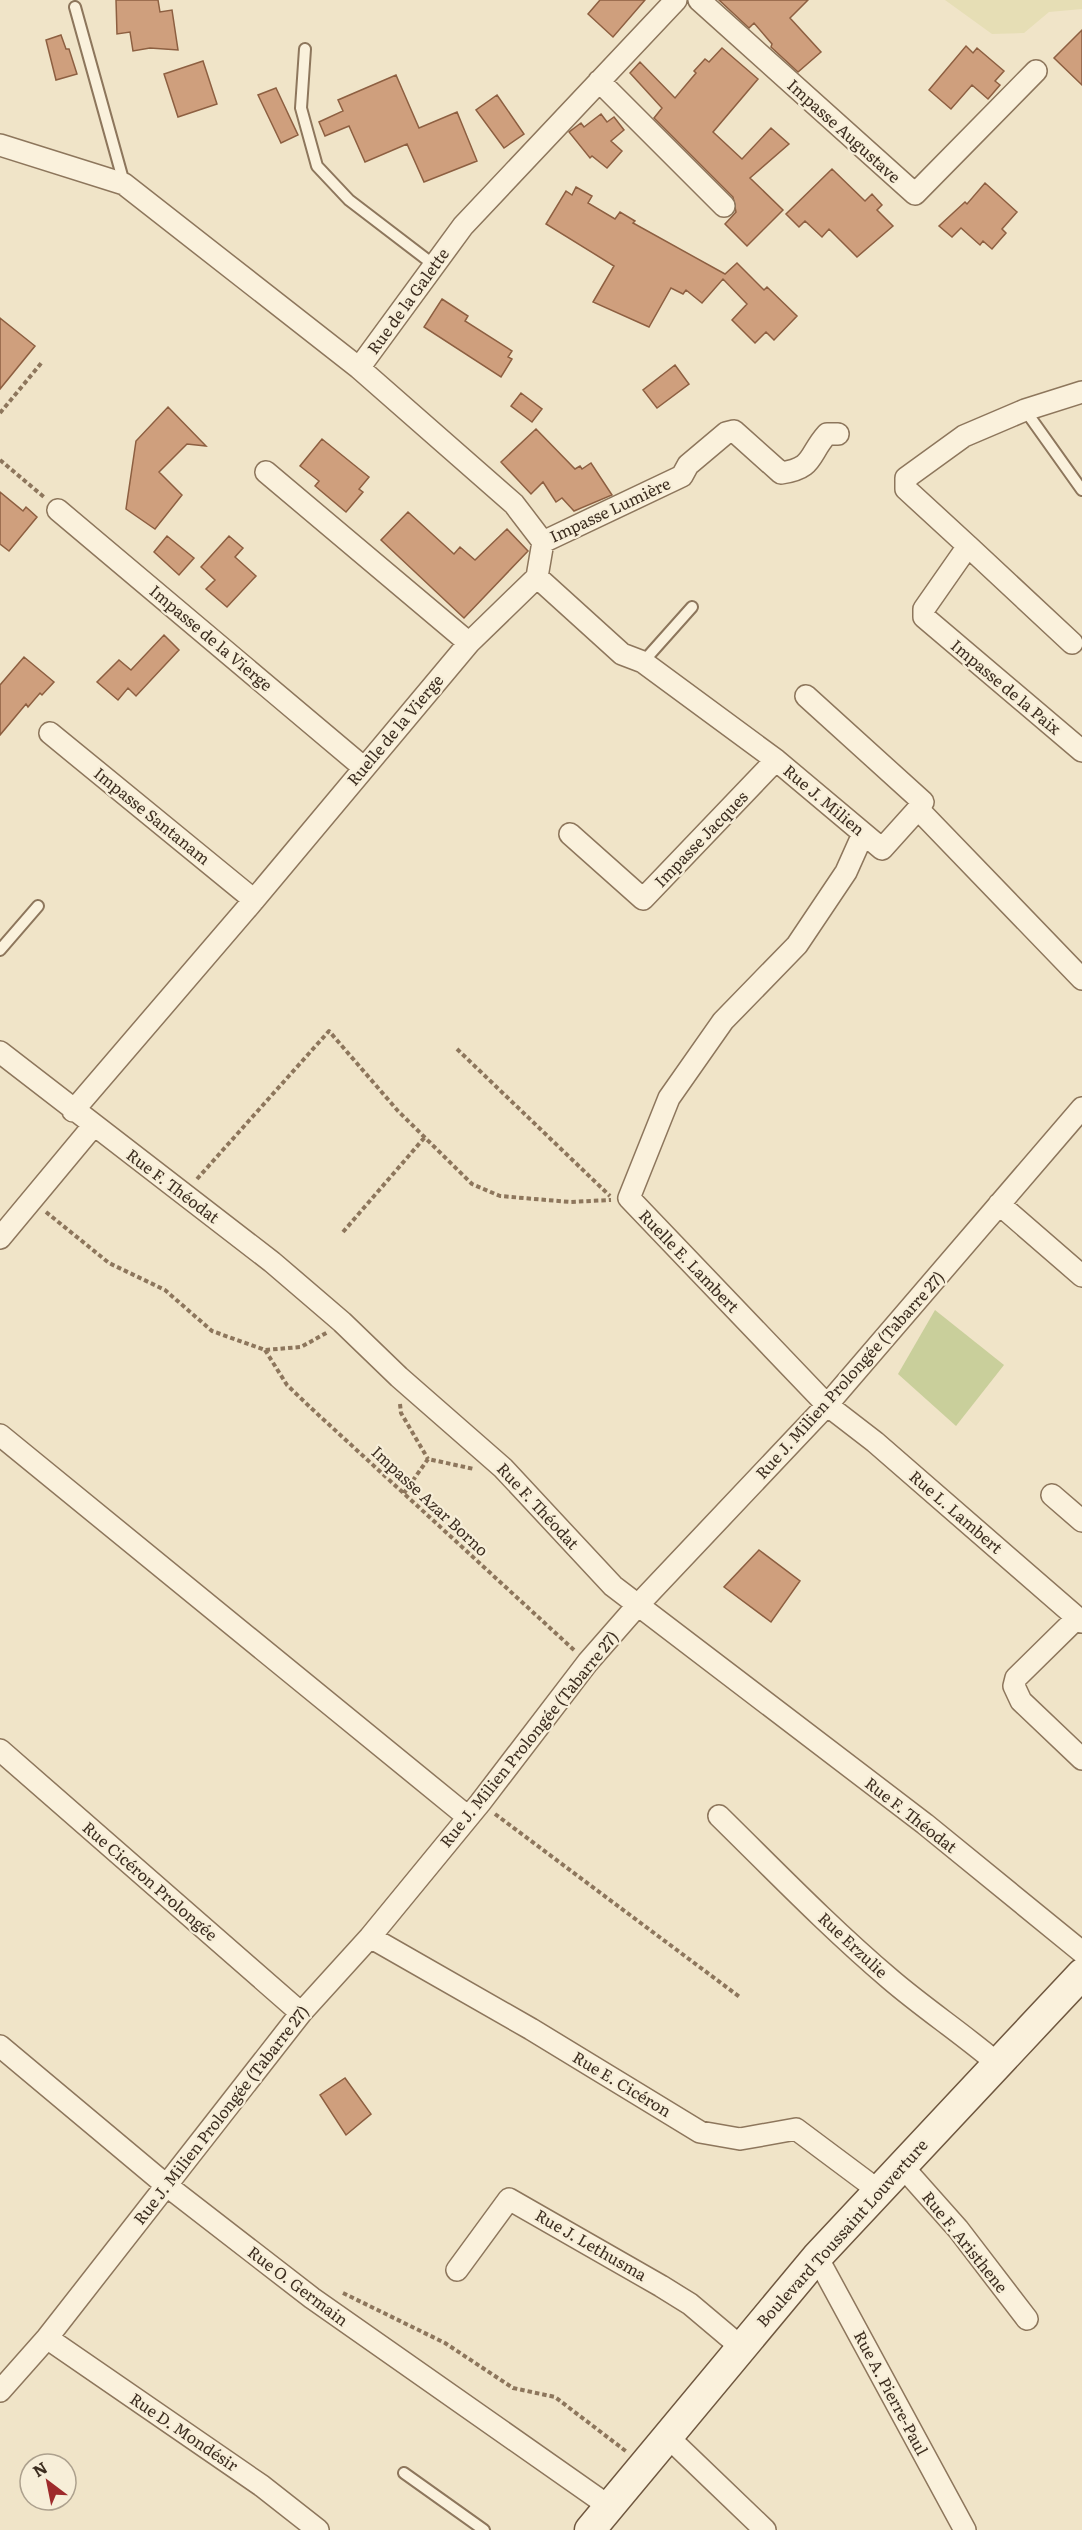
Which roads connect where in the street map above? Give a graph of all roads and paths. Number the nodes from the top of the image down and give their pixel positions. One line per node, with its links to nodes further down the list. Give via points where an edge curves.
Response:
1 (676, 0): 6 (street, Rue de la Galette)
2 (699, 0): 5 (street, Impasse Augustave, via 915,194)
3 (75, 7): 8 (lane)
4 (304, 49): 10 (lane, via 301,108 317,166 350,200)
5 (1036, 71)
6 (599, 81): 9 (street); 10 (street, Rue de la Galette, via 463,226)
7 (0, 145): 8 (street, Rue de la Galette)
8 (124, 184): 12 (street, Rue de la Galette)
9 (724, 206)
10 (434, 265): 12 (street, Rue de la Galette)
11 (43, 361): 15 (path)
12 (359, 368): 21 (street, via 514,504)
13 (1082, 392): 14 (street)
14 (1025, 410): 19 (lane); 22 (street, via 964,436 906,478 906,489)
15 (0, 413)
16 (838, 434): 21 (street, Impasse Lumière, via 827,434 807,465 781,473 734,431 726,433 688,465 682,476)
17 (0, 460): 20 (path)
18 (266, 472): 25 (street)
19 (1082, 490)
20 (58, 510): 32 (street, Impasse de la Vierge)
21 (543, 542): 23 (street)
22 (968, 546): 26 (street); 30 (street, Impasse de la Paix, via 924,609 924,617)
23 (537, 577): 25 (street, Ruelle de la Vierge); 27 (street, Rue J. Milien, via 622,654)
24 (692, 607): 27 (lane)
25 (469, 643): 32 (street, Ruelle de la Vierge)
26 (1072, 643)
27 (643, 662): 31 (street, Rue J. Milien)
28 (806, 696): 33 (street, via 923,802)
29 (50, 733): 36 (street, Impasse Santanam)
30 (1082, 750)
31 (776, 760): 34 (street, Impasse Jacques, via 643,899); 35 (street, Rue J. Milien)
32 (363, 767): 36 (street, Ruelle de la Vierge)
33 (918, 809): 35 (street, Rue J. Milien, via 882,849); 39 (street)
34 (570, 834)
35 (863, 834): 47 (street, Ruelle E. Lambert, via 846,872 797,945 723,1021 669,1098)
36 (254, 900): 43 (street, Ruelle de la Vierge)
37 (38, 906): 38 (lane)
38 (0, 950)
39 (1082, 979)
40 (458, 1049): 47 (path)
41 (0, 1052): 43 (street, Rue F. Théodat)
42 (1082, 1108): 49 (street, Rue J. Milien Prolongée (Tabarre 27))
43 (73, 1111): 44 (street, Rue F. Théodat)
44 (94, 1125): 46 (street, Rue F. Théodat); 48 (street)
45 (425, 1137): 46 (path, via 329,1030); 47 (path, via 472,1184 500,1196 570,1202); 50 (path)
46 (184, 1194): 53 (street, Rue F. Théodat)
47 (621, 1199): 56 (street, Ruelle E. Lambert)
48 (32, 1200): 51 (street); 54 (path, via 110,1263 165,1290 212,1331)
49 (999, 1204): 52 (street); 56 (street, Rue J. Milien Prolongée (Tabarre 27))
50 (343, 1232)
51 (0, 1238)
52 (1082, 1276)
53 (342, 1322): 54 (path, via 301,1347); 55 (street, Rue F. Théodat)
54 (265, 1350): 60 (path, Impasse Azar Borno, via 287,1385)
55 (399, 1377): 58 (path, via 401,1413); 59 (street, Rue F. Théodat)
56 (827, 1405): 63 (street, Rue J. Milien Prolongée (Tabarre 27)); 64 (street, Rue L. Lambert)
57 (0, 1435): 68 (street)
58 (428, 1459): 59 (path, via 468,1469); 60 (path)
59 (503, 1468): 63 (street, Rue F. Théodat, via 613,1586)
60 (404, 1492): 65 (path, Impasse Azar Borno)
61 (1052, 1495): 62 (street)
62 (1082, 1521)
63 (637, 1606): 65 (street, Rue J. Milien Prolongée (Tabarre 27)); 71 (street, Rue F. Théodat, via 925,1824)
64 (1080, 1620): 67 (street, via 1016,1678 1014,1686 1021,1701)
65 (588, 1662): 68 (street, Rue J. Milien Prolongée (Tabarre 27))
66 (0, 1750): 74 (street, Rue Cicéron Prolongée)
67 (1082, 1759)
68 (474, 1810): 70 (street, Rue J. Milien Prolongée (Tabarre 27)); 73 (path)
69 (719, 1816): 76 (street, Rue Erzulie, via 891,1981 961,2031)
70 (370, 1937): 74 (street, Rue J. Milien Prolongée (Tabarre 27)); 79 (street, Rue E. Cicéron, via 700,2132 740,2139 796,2129)
71 (1082, 1952)
72 (1082, 1974): 76 (main road, Boulevard Toussaint Louverture)
73 (741, 1998)
74 (301, 2013): 78 (street, Rue J. Milien Prolongée (Tabarre 27))
75 (0, 2046): 78 (street, Rue O. Germain)
76 (998, 2064): 77 (main road, Boulevard Toussaint Louverture)
77 (902, 2166): 79 (main road, Boulevard Toussaint Louverture); 83 (street, Rue F. Aristhene, via 958,2229)
78 (166, 2185): 82 (street, Rue O. Germain); 84 (street, Rue J. Milien Prolongée (Tabarre 27))
79 (879, 2191): 80 (main road, Boulevard Toussaint Louverture)
80 (817, 2257): 85 (main road, Boulevard Toussaint Louverture); 95 (street, Rue A. Pierre-Paul)
81 (457, 2270): 85 (street, Rue J. Lethusma, via 509,2199 690,2304)
82 (312, 2298): 88 (path, via 327,2284 445,2343 513,2388 555,2397); 90 (street, Rue O. Germain)
83 (1027, 2319)
84 (47, 2338): 86 (street, Rue J. Milien Prolongée (Tabarre 27)); 91 (street, Rue D. Mondésir, via 262,2486)
85 (741, 2347): 87 (main road, Boulevard Toussaint Louverture)
86 (0, 2391)
87 (668, 2437): 88 (main road, Boulevard Toussaint Louverture); 94 (street)
88 (644, 2465): 90 (main road, Boulevard Toussaint Louverture)
89 (404, 2473): 92 (lane)
90 (610, 2507): 93 (main road, Boulevard Toussaint Louverture)
91 (318, 2530)
92 (484, 2530)
93 (590, 2530)
94 (765, 2530)
95 (965, 2530)

